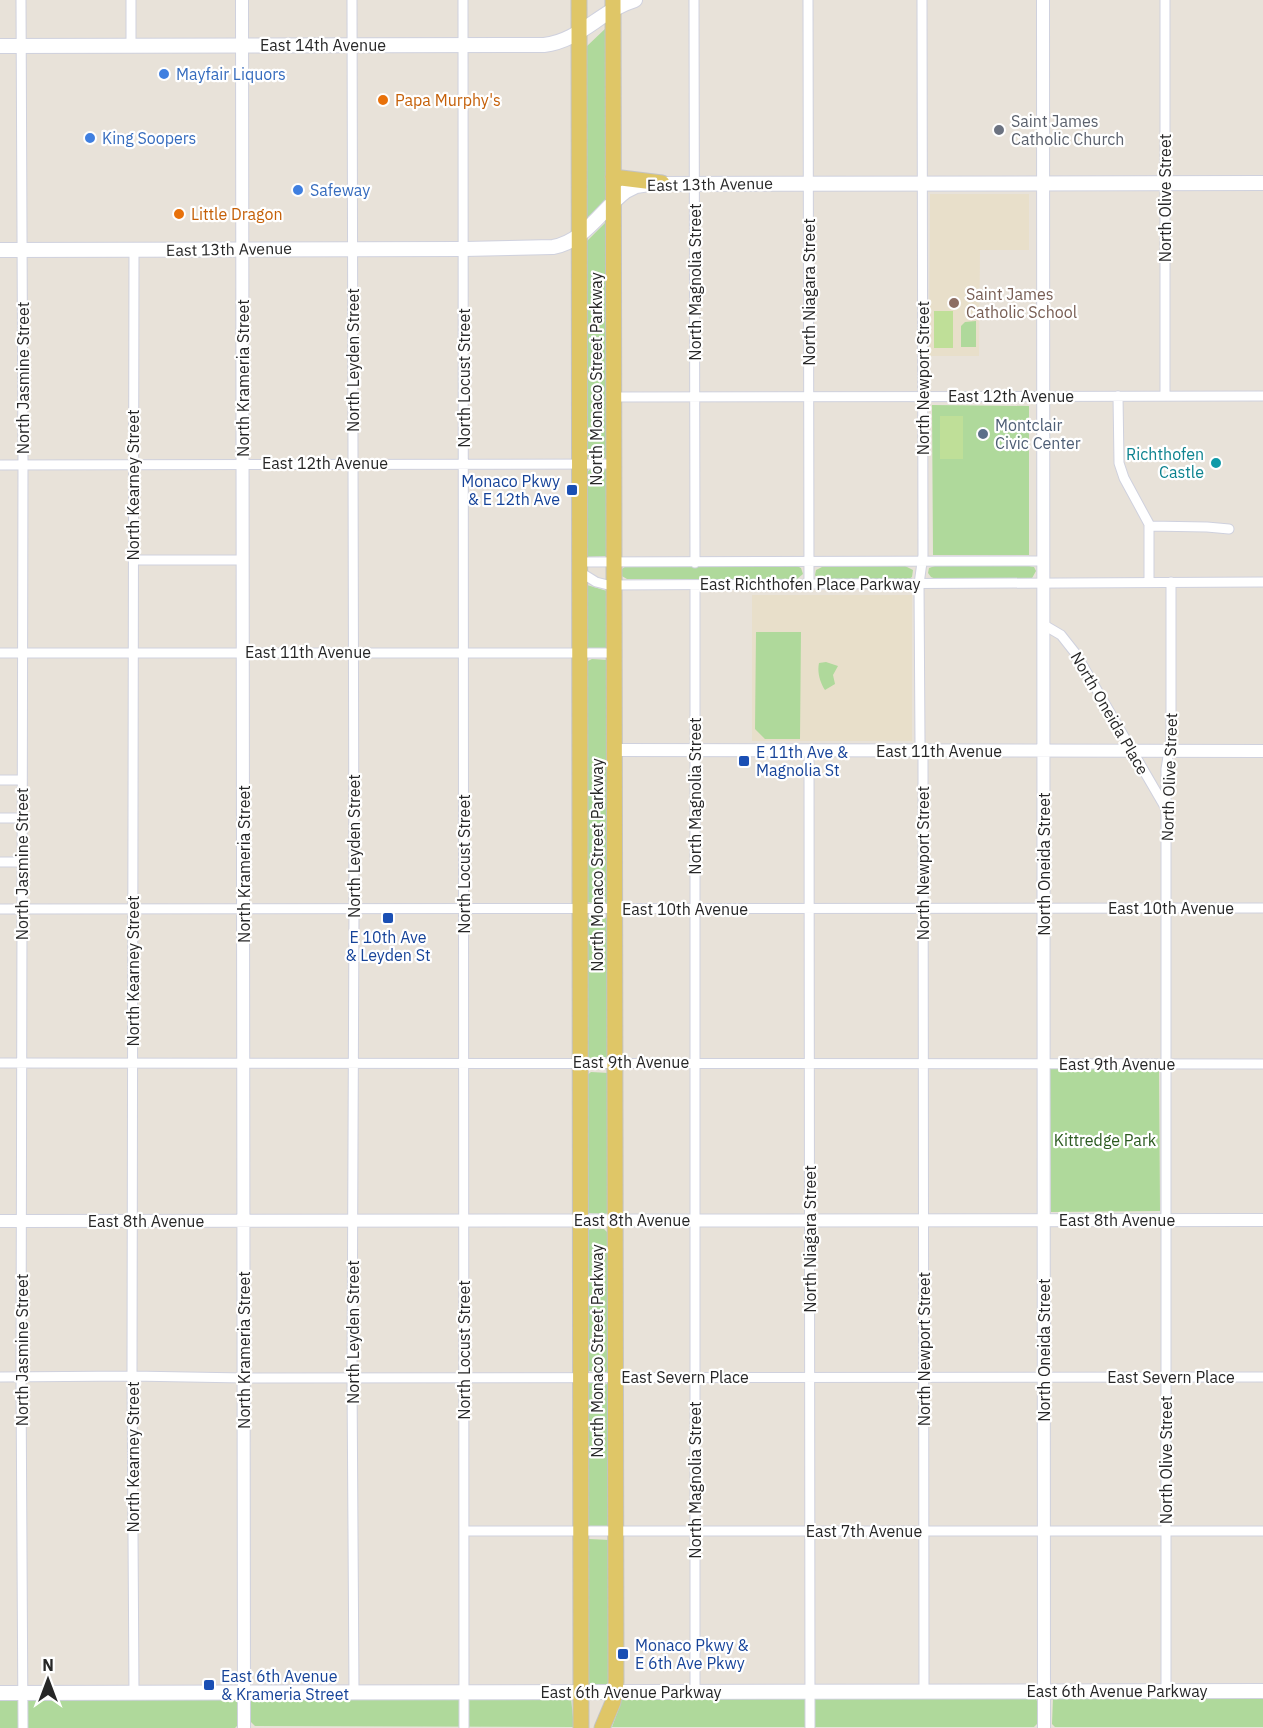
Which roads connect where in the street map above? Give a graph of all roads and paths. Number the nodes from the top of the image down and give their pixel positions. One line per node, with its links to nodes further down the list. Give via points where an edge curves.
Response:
1 (21, 0): 16 (street, North Jasmine Street)
2 (131, 0): 17 (street)
3 (242, 0): 18 (street, North Krameria Street)
4 (352, 0): 19 (street, North Leyden Street)
5 (463, 0): 20 (street, North Locust Street)
6 (579, 0): 14 (main road, North Monaco Street Parkway)
7 (635, 0): 13 (main road, East 14th Avenue)
8 (694, 0): 23 (street, North Magnolia Street)
9 (808, 0): 28 (street, North Niagara Street)
10 (922, 0): 24 (street, North Newport Street)
11 (1043, 0): 25 (street, North Oneida Street)
12 (1165, 0): 26 (street, North Olive Street)
13 (613, 5): 14 (main road, East 14th Avenue); 21 (main road, North Monaco Street Parkway)
14 (578, 34): 20 (main road, East 14th Avenue, via 544,45); 30 (main road, North Monaco Street Parkway)
15 (0, 45): 16 (main road, East 14th Avenue)
16 (21, 45): 17 (main road, East 14th Avenue); 35 (street, North Jasmine Street)
17 (131, 45): 18 (main road, East 14th Avenue)
18 (242, 45): 19 (main road, East 14th Avenue); 32 (street, North Krameria Street)
19 (352, 45): 20 (main road, East 14th Avenue); 31 (street, North Leyden Street)
20 (463, 45): 33 (street, North Locust Street)
21 (613, 177): 22 (main road); 29 (main road, North Monaco Street Parkway)
22 (662, 183): 23 (main road, East 13th Avenue); 29 (main road, East 13th Avenue, via 636,186)
23 (694, 183): 28 (main road, East 13th Avenue); 43 (street, North Magnolia Street)
24 (923, 183): 25 (main road, East 13th Avenue); 28 (main road, East 13th Avenue); 37 (street, North Newport Street)
25 (1044, 183): 26 (main road, East 13th Avenue); 38 (street, North Oneida Street)
26 (1165, 183): 27 (main road, East 13th Avenue); 40 (street, North Olive Street)
27 (1263, 183)
28 (809, 184): 44 (street, North Niagara Street)
29 (613, 202): 30 (main road, East 13th Avenue); 42 (main road, North Monaco Street Parkway)
30 (578, 236): 33 (main road, East 13th Avenue, via 553,247); 50 (main road, North Monaco Street Parkway)
31 (353, 248): 32 (main road, East 13th Avenue); 33 (main road, East 13th Avenue); 45 (street, North Leyden Street)
32 (242, 249): 36 (main road, East 13th Avenue); 48 (street, North Krameria Street)
33 (464, 249): 49 (street, North Locust Street)
34 (0, 250): 35 (main road, East 13th Avenue)
35 (22, 250): 36 (main road, East 13th Avenue); 46 (street, North Jasmine Street)
36 (134, 250): 47 (street, North Kearney Street)
37 (923, 396): 38 (street, East 12th Avenue); 44 (street, East 12th Avenue); 57 (street, North Newport Street)
38 (1044, 396): 39 (street, East 12th Avenue); 58 (street, North Oneida Street)
39 (1118, 396): 40 (street, East 12th Avenue); 53 (street, via 1120,468)
40 (1165, 396): 41 (street, East 12th Avenue)
41 (1263, 396)
42 (615, 397): 43 (street, East 12th Avenue); 51 (main road, North Monaco Street Parkway)
43 (695, 397): 44 (street, East 12th Avenue); 60 (street, North Magnolia Street)
44 (809, 397): 61 (street, North Niagara Street)
45 (353, 463): 48 (street, East 12th Avenue); 49 (street, East 12th Avenue); 72 (street, North Leyden Street)
46 (23, 464): 47 (street, East 12th Avenue); 52 (street, East 12th Avenue); 74 (street, North Jasmine Street)
47 (133, 464): 48 (street, East 12th Avenue); 55 (street, North Kearney Street)
48 (243, 464): 56 (street, North Krameria Street)
49 (463, 464): 50 (street, East 12th Avenue); 77 (street, North Locust Street)
50 (580, 464): 51 (street, East 12th Avenue); 62 (main road, North Monaco Street Parkway)
51 (615, 464): 59 (main road, North Monaco Street Parkway)
52 (0, 465)
53 (1149, 526): 54 (street); 64 (street)
54 (1229, 529)
55 (133, 560): 56 (street); 75 (street, North Kearney Street)
56 (243, 560): 76 (street, North Krameria Street)
57 (923, 561): 58 (street, East Richthofen Place Parkway); 61 (street, East Richthofen Place Parkway); 67 (street, North Newport Street)
58 (1044, 561): 63 (street, North Oneida Street)
59 (615, 563): 60 (street, East Richthofen Place Parkway); 62 (street, East Richthofen Place Parkway); 68 (main road, North Monaco Street Parkway)
60 (695, 563): 61 (street, East Richthofen Place Parkway)
61 (809, 563): 70 (street, North Niagara Street)
62 (580, 567): 68 (street, East Richthofen Place Parkway, via 596,582); 78 (main road, North Monaco Street Parkway)
63 (1044, 582): 64 (street, East Richthofen Place Parkway); 67 (street, East Richthofen Place Parkway); 71 (street, North Oneida Street)
64 (1149, 582): 65 (street, East Richthofen Place Parkway)
65 (1171, 582): 66 (street, East Richthofen Place Parkway); 86 (street, North Olive Street)
66 (1263, 582)
67 (919, 584): 70 (street, East Richthofen Place Parkway); 83 (street, North Newport Street)
68 (615, 585): 69 (street, East Richthofen Place Parkway); 79 (main road, North Monaco Street Parkway)
69 (695, 585): 70 (street, East Richthofen Place Parkway); 81 (street, North Magnolia Street)
70 (809, 585)
71 (1044, 625): 84 (street, North Oneida Street); 85 (street, North Oneida Place, via 1071,646)
72 (354, 652): 76 (street, East 11th Avenue); 77 (street, East 11th Avenue); 103 (street, North Leyden Street)
73 (0, 653): 74 (street, East 11th Avenue)
74 (23, 653): 75 (street, East 11th Avenue); 89 (street, North Jasmine Street)
75 (133, 653): 76 (street, East 11th Avenue); 101 (street, North Kearney Street)
76 (243, 653): 102 (street, North Krameria Street)
77 (464, 653): 78 (street, East 11th Avenue); 104 (street, North Locust Street)
78 (580, 653): 79 (street, East 11th Avenue); 105 (main road, North Monaco Street Parkway)
79 (615, 653): 80 (main road, North Monaco Street Parkway)
80 (615, 750): 81 (street, East 11th Avenue); 106 (main road, North Monaco Street Parkway)
81 (695, 751): 82 (street, East 11th Avenue); 107 (street, North Magnolia Street)
82 (809, 751): 83 (street, East 11th Avenue); 108 (street, North Niagara Street)
83 (921, 751): 84 (street, East 11th Avenue); 95 (street, North Newport Street)
84 (1044, 751): 85 (street, East 11th Avenue); 96 (street, North Oneida Street)
85 (1132, 751): 86 (street, East 11th Avenue); 90 (street, North Oneida Place)
86 (1168, 751): 87 (street, East 11th Avenue); 90 (street, North Olive Street)
87 (1263, 751)
88 (0, 780): 89 (street)
89 (22, 780): 92 (street, North Jasmine Street)
90 (1166, 809): 97 (street, North Olive Street)
91 (0, 818): 92 (street)
92 (22, 818): 94 (street, North Jasmine Street)
93 (0, 862): 94 (street)
94 (22, 862): 100 (street, North Jasmine Street)
95 (924, 908): 96 (street, East 10th Avenue); 108 (street, East 10th Avenue); 118 (street, North Newport Street)
96 (1044, 908): 97 (street, East 10th Avenue); 120 (street, North Oneida Street)
97 (1167, 908): 98 (street, East 10th Avenue); 121 (street, North Olive Street)
98 (1263, 908)
99 (0, 909): 100 (street, East 10th Avenue)
100 (22, 909): 101 (street, East 10th Avenue); 113 (street, North Jasmine Street)
101 (133, 909): 102 (street, East 10th Avenue); 114 (street, North Kearney Street)
102 (244, 909): 103 (street, East 10th Avenue); 119 (street, North Krameria Street)
103 (354, 909): 104 (street, East 10th Avenue); 115 (street, North Leyden Street)
104 (464, 909): 105 (street, East 10th Avenue); 109 (street, North Locust Street)
105 (580, 909): 106 (street, East 10th Avenue); 116 (main road, North Monaco Street Parkway)
106 (615, 909): 107 (street, East 10th Avenue); 110 (main road, North Monaco Street Parkway)
107 (695, 909): 108 (street, East 10th Avenue); 111 (street, North Magnolia Street)
108 (810, 909): 117 (street, North Niagara Street)
109 (463, 1062): 115 (street, East 9th Avenue); 116 (street, East 9th Avenue); 133 (street, North Locust Street)
110 (615, 1062): 111 (street, East 9th Avenue); 116 (street, East 9th Avenue); 124 (main road, North Monaco Street Parkway)
111 (695, 1062): 117 (street, East 9th Avenue); 125 (street, North Magnolia Street)
112 (0, 1063): 113 (street, East 9th Avenue)
113 (21, 1063): 114 (street, East 9th Avenue); 129 (street, North Jasmine Street)
114 (134, 1063): 119 (street, East 9th Avenue); 130 (street, North Kearney Street)
115 (353, 1063): 119 (street, East 9th Avenue); 132 (street, North Leyden Street)
116 (579, 1063): 123 (main road, North Monaco Street Parkway)
117 (810, 1063): 118 (street, East 9th Avenue); 134 (street, North Niagara Street)
118 (924, 1063): 120 (street, East 9th Avenue); 135 (street, North Newport Street)
119 (243, 1064): 131 (street, North Krameria Street)
120 (1044, 1064): 121 (street, East 9th Avenue); 126 (street, North Oneida Street)
121 (1165, 1064): 122 (street, East 9th Avenue); 136 (street, North Olive Street)
122 (1263, 1064)
123 (580, 1220): 124 (street, East 8th Avenue); 133 (street, East 8th Avenue); 142 (main road, North Monaco Street Parkway)
124 (615, 1220): 125 (street, East 8th Avenue); 143 (main road, North Monaco Street Parkway)
125 (695, 1220): 134 (street, East 8th Avenue); 144 (street, North Magnolia Street)
126 (1044, 1220): 135 (street, East 8th Avenue); 136 (street, East 8th Avenue); 147 (street, North Oneida Street)
127 (1263, 1220): 136 (street, East 8th Avenue)
128 (0, 1221): 129 (street, East 8th Avenue)
129 (23, 1221): 130 (street, East 8th Avenue); 140 (street, North Jasmine Street)
130 (134, 1221): 131 (street, East 8th Avenue); 137 (street, North Kearney Street)
131 (243, 1221): 132 (street, East 8th Avenue); 150 (street, North Krameria Street)
132 (354, 1221): 133 (street, East 8th Avenue); 138 (street, North Leyden Street)
133 (464, 1221): 141 (street, North Locust Street)
134 (811, 1221): 135 (street, East 8th Avenue); 145 (street, North Niagara Street)
135 (924, 1221): 146 (street, North Newport Street)
136 (1166, 1221): 148 (street, North Olive Street)
137 (132, 1376): 140 (street, East Severn Place); 150 (street, East Severn Place); 173 (street, North Kearney Street)
138 (352, 1376): 141 (street, East Severn Place); 150 (street, East Severn Place); 165 (street, North Leyden Street)
139 (0, 1377): 140 (street, East Severn Place)
140 (21, 1377): 172 (street, North Jasmine Street)
141 (464, 1377): 142 (street, East Severn Place); 151 (street, North Locust Street)
142 (580, 1377): 143 (street, East Severn Place); 152 (main road, North Monaco Street Parkway)
143 (615, 1377): 144 (street, East Severn Place); 153 (main road, North Monaco Street Parkway)
144 (695, 1377): 145 (street, East Severn Place); 154 (street, North Magnolia Street)
145 (810, 1377): 146 (street, East Severn Place); 155 (street, North Niagara Street)
146 (924, 1377): 147 (street, East Severn Place); 156 (street, North Newport Street)
147 (1044, 1377): 148 (street, East Severn Place); 157 (street, North Oneida Street)
148 (1167, 1377): 149 (street, East Severn Place); 158 (street, North Olive Street)
149 (1263, 1377)
150 (244, 1378): 164 (street, North Krameria Street)
151 (464, 1531): 152 (street, East 7th Avenue); 166 (street, North Locust Street)
152 (580, 1531): 153 (street, East 7th Avenue); 167 (main road, North Monaco Street Parkway)
153 (616, 1531): 154 (street, East 7th Avenue); 168 (main road, North Monaco Street Parkway)
154 (695, 1531): 155 (street, East 7th Avenue); 169 (street, North Magnolia Street)
155 (810, 1531): 156 (street, East 7th Avenue); 170 (street, North Niagara Street)
156 (923, 1531): 157 (street, East 7th Avenue); 160 (street, North Newport Street)
157 (1044, 1531): 158 (street, East 7th Avenue); 161 (street, North Oneida Street)
158 (1165, 1531): 159 (street, East 7th Avenue); 162 (street, North Olive Street)
159 (1263, 1531)
160 (924, 1691): 161 (main road, East 6th Avenue Parkway); 170 (main road, East 6th Avenue Parkway)
161 (1044, 1691): 162 (main road, East 6th Avenue Parkway); 180 (street, North Oneida Street)
162 (1166, 1691): 163 (main road, East 6th Avenue Parkway)
163 (1263, 1691)
164 (244, 1692): 165 (main road, East 6th Avenue Parkway); 173 (main road, East 6th Avenue Parkway); 175 (street, North Krameria Street)
165 (354, 1692): 166 (main road, East 6th Avenue Parkway)
166 (464, 1692): 167 (main road, East 6th Avenue Parkway); 176 (street, North Locust Street)
167 (580, 1692): 168 (main road, East 6th Avenue Parkway); 177 (main road, North Monaco Street Parkway)
168 (615, 1692): 169 (main road, East 6th Avenue Parkway); 178 (main road, North Monaco Street Parkway)
169 (695, 1692): 170 (main road, East 6th Avenue Parkway)
170 (810, 1692): 179 (street, North Niagara Street)
171 (0, 1693): 172 (main road, East 6th Avenue Parkway)
172 (23, 1693): 173 (main road, East 6th Avenue Parkway); 174 (street, North Jasmine Street)
173 (134, 1693)
174 (23, 1728)
175 (244, 1728)
176 (464, 1728)
177 (581, 1728)
178 (602, 1728)
179 (810, 1728)
180 (1044, 1728)

